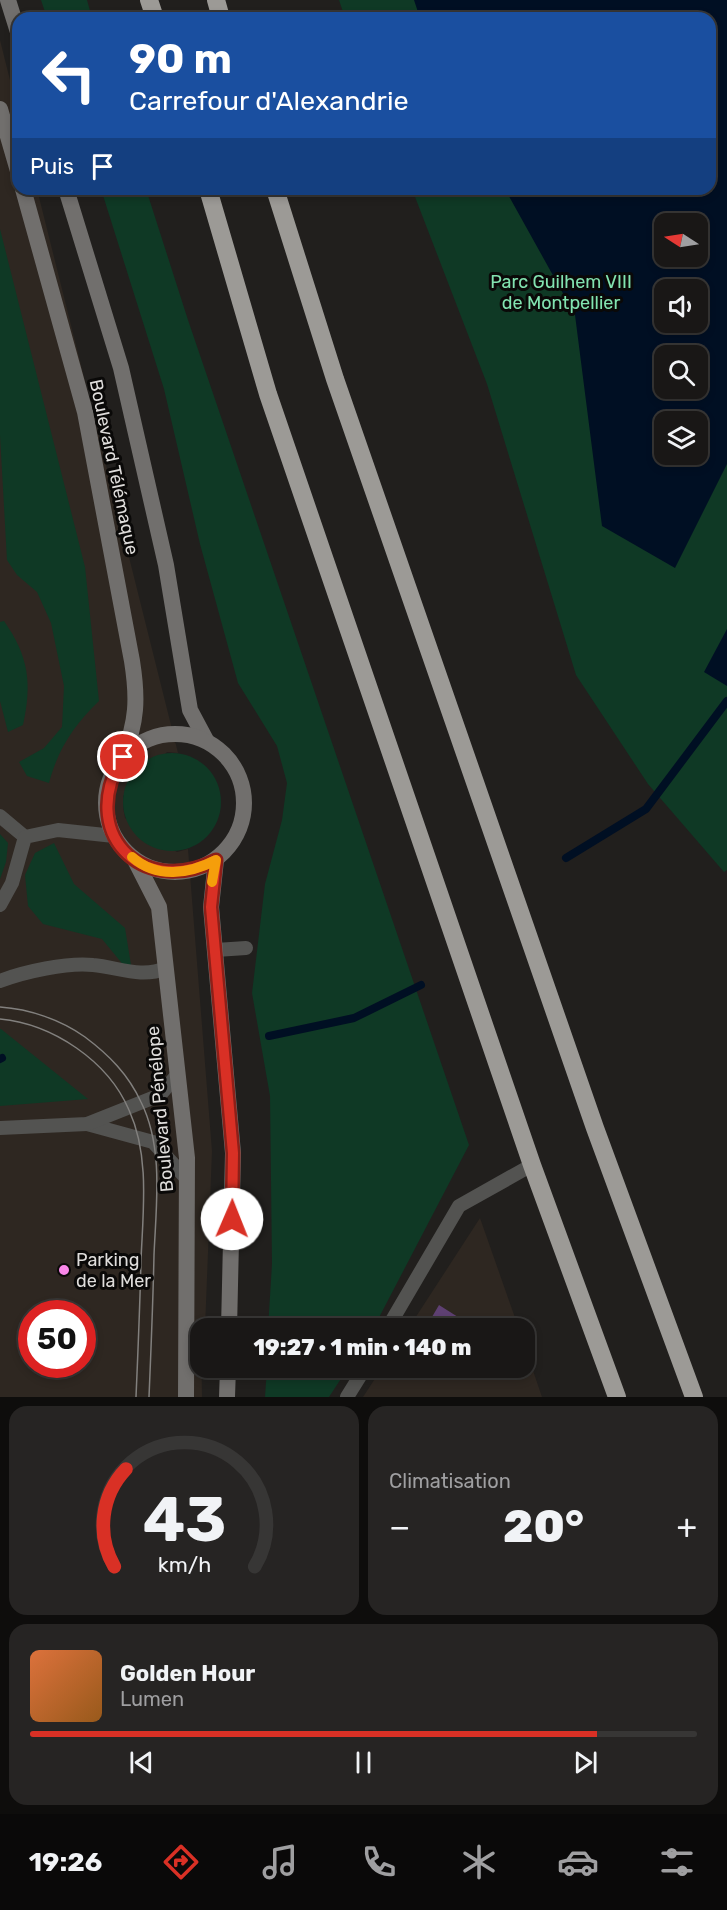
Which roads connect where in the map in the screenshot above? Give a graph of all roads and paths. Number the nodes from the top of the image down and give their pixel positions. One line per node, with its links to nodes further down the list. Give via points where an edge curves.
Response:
1 (0, 109): 2 (main road)
2 (4, 132): 3 (main road)
3 (12, 154)
4 (25, 195): 9 (main road, Boulevard Télémaque, via 85,412 132,661 136,715)
5 (68, 195): 8 (main road, Boulevard Télémaque, via 121,368 166,566 190,710)
6 (210, 195): 23 (highway, via 268,394)
7 (277, 195): 33 (highway, via 338,390 595,1128)
8 (206, 740): 9 (main road, via 162,734 140,742); 14 (main road, via 236,768 243,787 240,828 231,846)
9 (123, 757): 11 (main road, via 106,795 108,823)
10 (0, 816): 12 (lane)
11 (114, 836): 12 (lane, via 58,830); 13 (main road)
12 (25, 837): 15 (lane, via 12,883)
13 (135, 860): 14 (main road, via 154,870 176,873 197,870); 18 (main road, Boulevard Pénélope, via 159,907)
14 (216, 860): 17 (main road, via 211,907)
15 (0, 905)
16 (246, 948): 17 (lane)
17 (216, 950): 25 (main road, via 233,1153)
18 (166, 968): 19 (lane, via 142,974 90,964 21,972); 20 (main road, Boulevard Pénélope)
19 (0, 981)
20 (177, 1075): 21 (lane, via 160,1095); 24 (main road, Boulevard Pénélope)
21 (87, 1124): 22 (lane); 24 (lane, via 153,1142)
22 (0, 1128)
23 (532, 1165): 26 (lane, via 459,1206); 32 (highway)
24 (188, 1179): 29 (main road, Boulevard Pénélope)
25 (229, 1318)
26 (393, 1318)
27 (228, 1378): 30 (main road)
28 (359, 1378): 31 (lane)
29 (186, 1397)
30 (227, 1397)
31 (347, 1397)
32 (617, 1397)
33 (694, 1397)

